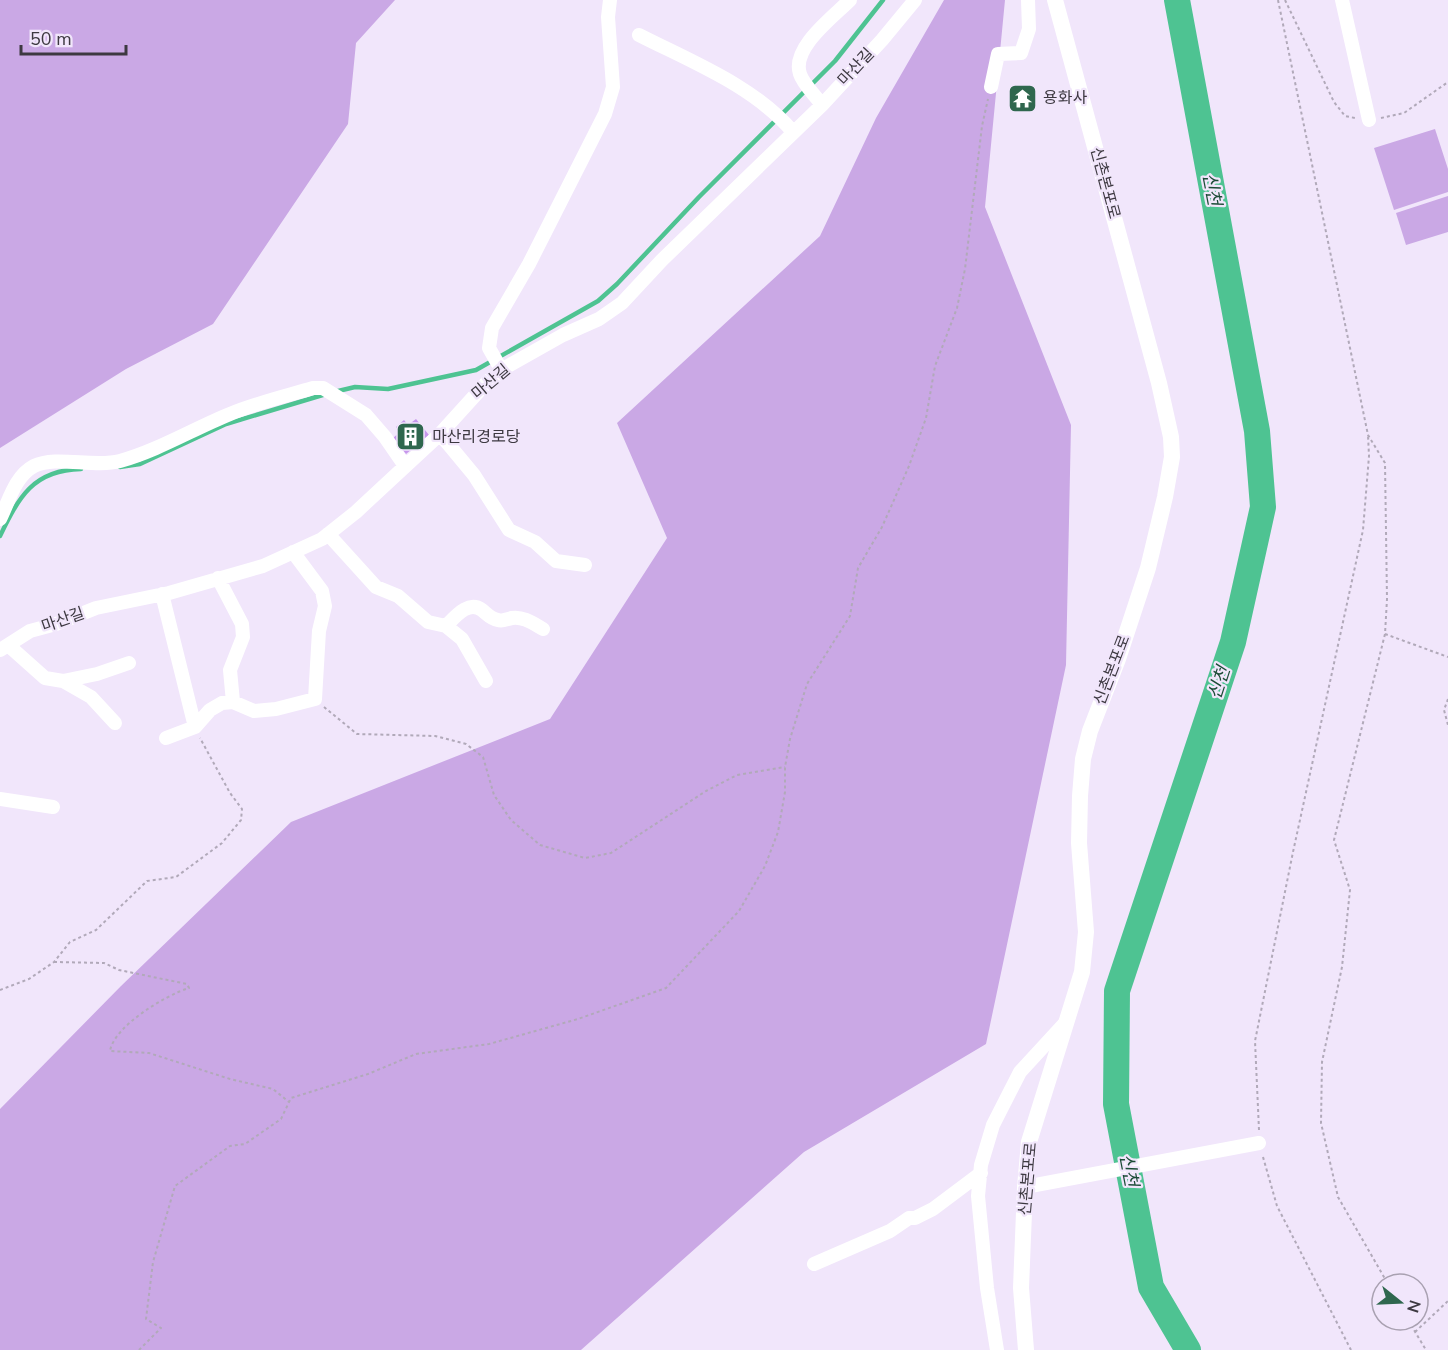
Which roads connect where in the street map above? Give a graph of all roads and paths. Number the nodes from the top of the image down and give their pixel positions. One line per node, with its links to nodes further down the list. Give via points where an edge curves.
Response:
1 (609, 0): 13 (street, via 613,87 605,114 492,328 489,348)
2 (850, 0): 10 (street, via 808,41 799,60 800,75)
3 (915, 0): 10 (street, 마산길, via 882,40)
4 (1028, 0): 9 (street, via 1029,29 1021,52 998,54)
5 (1055, 0): 43 (main road, 신촌본포로, via 1159,383 1172,457 1148,568 1083,759 1079,843 1086,932 1082,972)
6 (1278, 0): 15 (path)
7 (1342, 0): 11 (street)
8 (639, 35): 12 (street, via 729,82 768,106)
9 (991, 87): 38 (path, via 982,126 966,269 957,308 935,366 926,418 882,527 858,568 850,616 807,684)
10 (818, 99): 12 (street, 마산길)
11 (1369, 120)
12 (789, 127): 13 (street, 마산길, via 622,303 599,319)
13 (499, 366): 14 (street, 마산길)
14 (440, 434): 16 (street, 마산길); 20 (street, via 474,474 509,530 535,542 556,561)
15 (1368, 435): 25 (path, via 1386,462); 45 (path, via 1364,530 1255,1041)
16 (405, 466): 17 (street, via 366,415 323,388 313,388 232,413 117,462 44,461 20,477); 18 (street, 마산길)
17 (0, 519)
18 (328, 534): 19 (street, 마산길); 23 (street, via 376,587 398,597 429,622)
19 (294, 552): 21 (street, 마산길, via 263,566); 31 (street, via 322,591 325,606 319,631)
20 (585, 565)
21 (218, 578): 22 (street, 마산길); 33 (street, via 242,624 243,637 230,670)
22 (162, 594): 26 (street, 마산길, via 96,608 30,631); 36 (street)
23 (446, 626): 24 (street, via 459,612 480,608 500,621 514,617); 30 (street, via 462,639)
24 (543, 629)
25 (1385, 634): 27 (path); 49 (path, via 1334,840 1350,890 1342,967 1322,1062 1321,1123 1338,1197)
26 (2, 649): 29 (street, via 45,678)
27 (1448, 657)
28 (129, 663): 29 (street)
29 (63, 681): 34 (street, via 91,697)
30 (486, 681)
31 (315, 699): 33 (street, via 254,711); 38 (path, via 357,734 435,736 466,744 483,757 495,795 511,820 540,845 585,858 611,854 737,775)
32 (1448, 699): 35 (path, via 1444,710)
33 (233, 702): 36 (street, via 210,710)
34 (116, 723)
35 (1448, 725)
36 (195, 727): 37 (street); 41 (path, via 242,809 241,820 222,843 176,877 147,881 96,930 70,942)
37 (166, 738)
38 (785, 767): 44 (path, via 778,832 765,866 740,911 666,988 578,1019 489,1044 416,1054 291,1098)
39 (0, 800): 40 (street)
40 (53, 807)
41 (54, 962): 42 (path, via 29,979); 44 (path, via 104,963 119,970 188,984 189,988 139,1016 117,1037 110,1051 149,1053 273,1089)
42 (0, 990)
43 (1067, 1020): 46 (street, via 1020,1072 993,1125); 47 (main road, 신촌본포로, via 1029,1142)
44 (289, 1102): 53 (path, via 281,1119 245,1144 230,1146 175,1186 153,1262 146,1319 161,1328)
45 (1259, 1143): 47 (street); 56 (path, via 1277,1206)
46 (981, 1173): 48 (street, via 933,1209); 54 (street, via 978,1196)
47 (1025, 1187): 55 (main road, 신촌본포로, via 1021,1288)
48 (814, 1264)
49 (1381, 1272)
50 (1448, 1301): 51 (path)
51 (1430, 1318)
52 (1415, 1332): 57 (path)
53 (139, 1350)
54 (997, 1350)
55 (1026, 1350)
56 (1351, 1350)
57 (1426, 1350)

